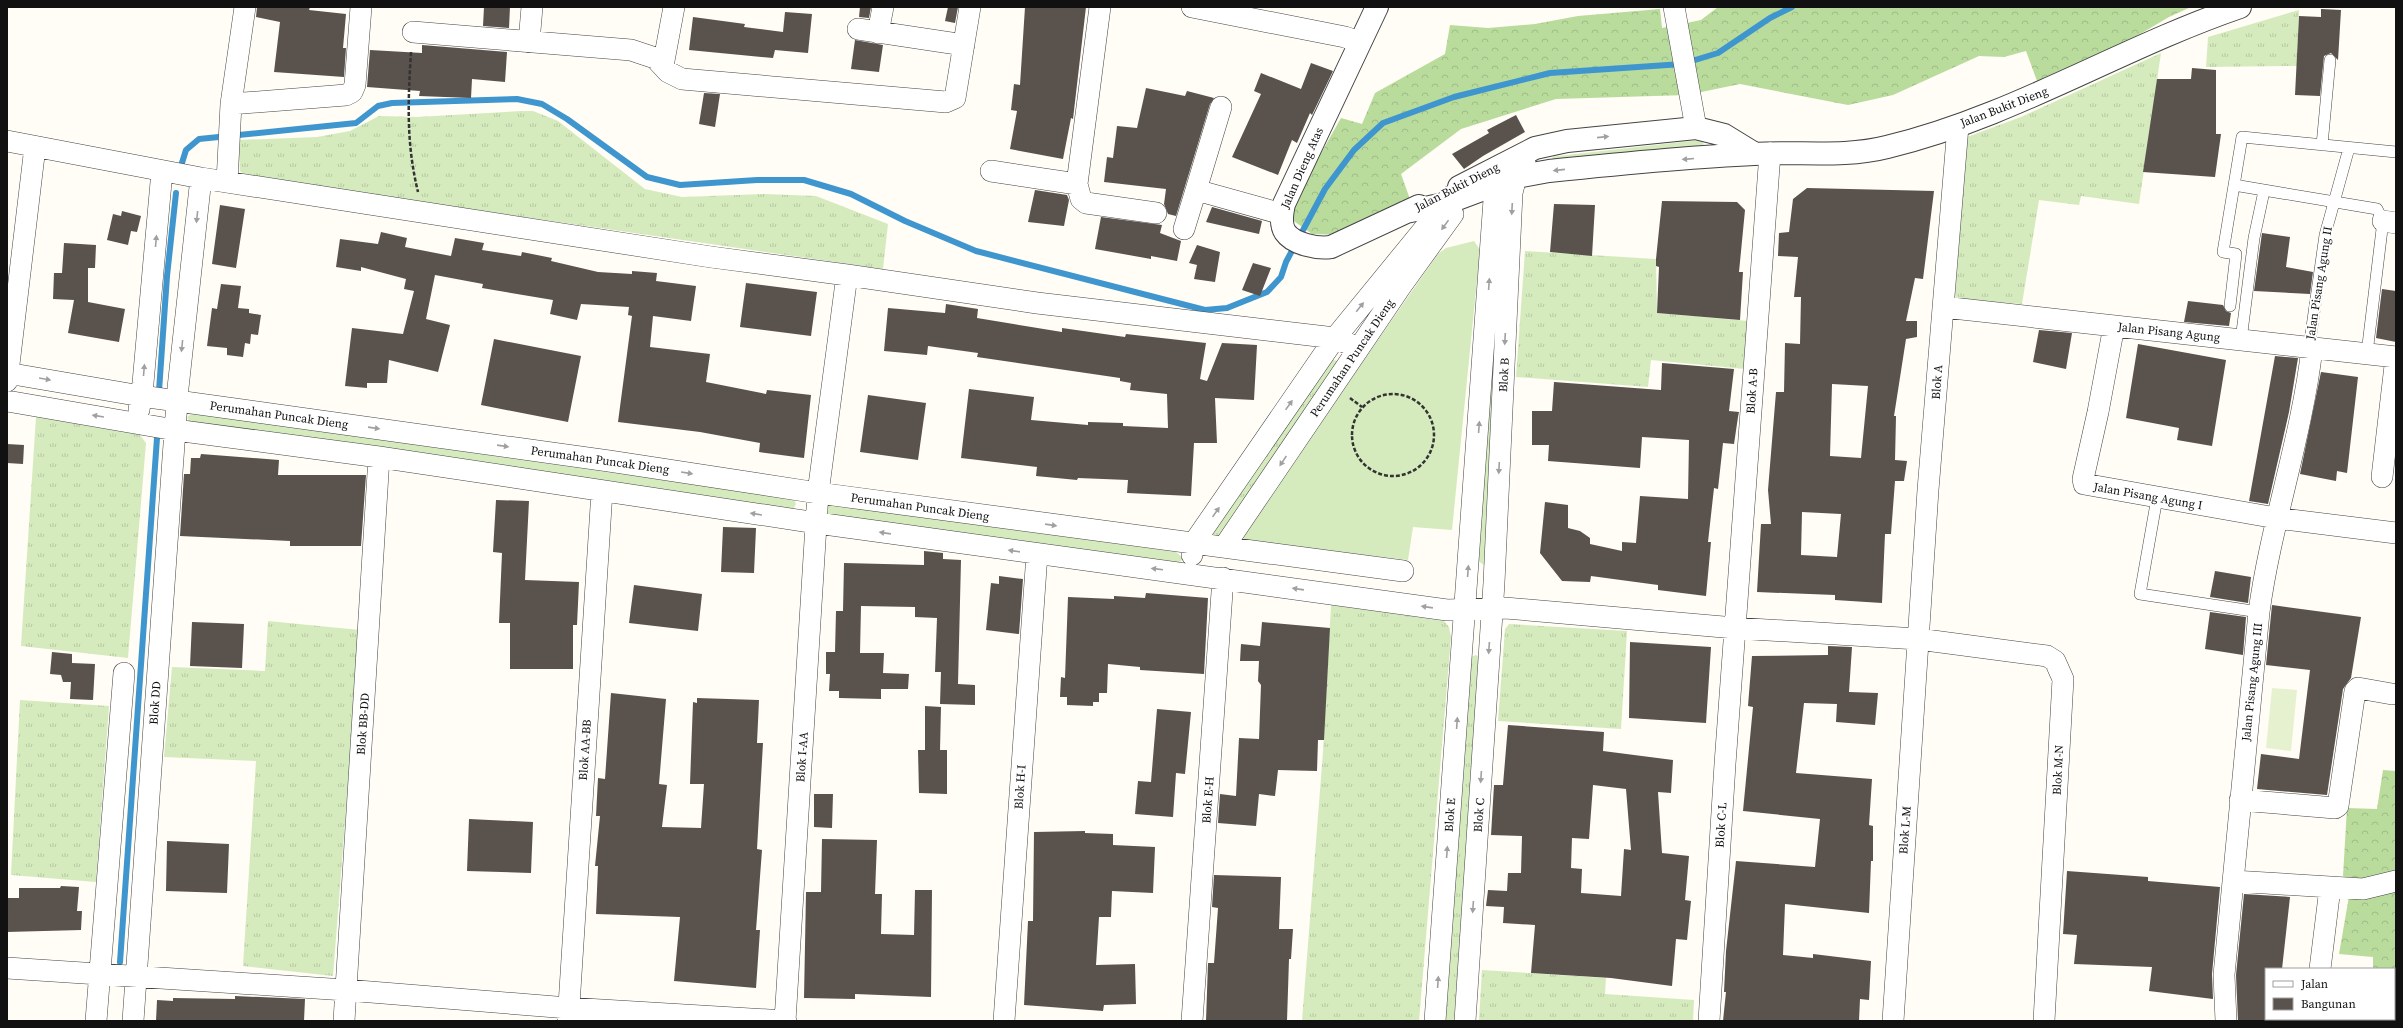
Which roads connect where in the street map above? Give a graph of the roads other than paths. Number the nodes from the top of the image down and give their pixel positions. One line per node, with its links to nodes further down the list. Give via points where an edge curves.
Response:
1 (245, 7): 21 (street)
2 (361, 7): 21 (street, via 355,86 352,92 346,95)
3 (532, 7): 15 (street)
4 (674, 7): 19 (street)
5 (883, 7): 14 (street)
6 (970, 7): 17 (street)
7 (1100, 7): 37 (street)
8 (1192, 7): 16 (street)
9 (1377, 7): 16 (street, Jalan Dieng Atas)
10 (2240, 7): 22 (street, Jalan Bukit Dieng, via 2170,34 2033,97)
11 (1675, 17): 23 (street)
12 (858, 29): 14 (street)
13 (413, 32): 15 (street)
14 (878, 33): 17 (street)
15 (529, 42): 19 (street, via 631,50 655,58)
16 (1360, 42): 45 (street, Jalan Dieng Atas, via 1284,204)
17 (964, 45): 19 (street, via 955,98 946,102 682,79 668,72)
18 (2330, 60): 25 (lane)
19 (663, 66)
20 (1220, 107): 39 (street)
21 (230, 110): 36 (street)
22 (1958, 126): 29 (street, Jalan Bukit Dieng, via 1887,147 1860,152); 49 (street, Blok A)
23 (1696, 128): 29 (street, Jalan Bukit Dieng, via 1724,135); 30 (street); 31 (street, Jalan Bukit Dieng, one-way to 23, via 1535,148 1567,141)
24 (7, 142): 26 (street)
25 (2322, 145): 27 (lane); 38 (lane, via 2242,137)
26 (35, 147): 32 (street); 57 (street)
27 (2349, 148): 28 (lane); 42 (lane, Jalan Pisang Agung II)
28 (2396, 152)
29 (1762, 154): 30 (street, Jalan Bukit Dieng); 80 (street, Blok A-B)
30 (1713, 157): 31 (street, Jalan Bukit Dieng, one-way to 31, via 1580,168)
31 (1514, 169): 35 (street, Jalan Bukit Dieng); 77 (street, Blok B, one-way to 77)
32 (162, 171): 34 (street); 58 (street, one-way to 32)
33 (991, 171): 37 (street)
34 (201, 178): 36 (street); 60 (street, Blok DD, one-way to 60)
35 (1491, 179): 41 (street, Jalan Bukit Dieng); 78 (street, Blok E, one-way to 35)
36 (227, 182): 47 (street)
37 (1077, 184): 43 (street, via 1081,199 1086,203)
38 (2234, 185): 40 (lane); 48 (lane, via 2223,252 2236,254)
39 (1196, 190): 45 (street); 46 (street)
40 (2264, 191): 42 (lane); 51 (lane)
41 (1457, 196): 45 (street, Jalan Bukit Dieng, via 1406,212 1331,247 1319,249 1308,247); 52 (street, Perumahan Puncak Dieng, one-way to 41); 53 (street, Perumahan Puncak Dieng, one-way to 53, via 1443,227)
42 (2334, 202): 44 (lane, via 2377,209); 54 (lane, Jalan Pisang Agung II, via 2325,235)
43 (1156, 214)
44 (2389, 222): 55 (lane)
45 (1284, 223)
46 (1184, 228)
47 (847, 275): 52 (street, via 1037,303); 66 (street, Blok I-AA)
48 (2230, 306)
49 (1943, 307): 50 (street, Jalan Pisang Agung); 81 (street, Blok A)
50 (2114, 326): 51 (street, Jalan Pisang Agung); 67 (street, Jalan Pisang Agung I, via 2084,484)
51 (2231, 336): 54 (street, Jalan Pisang Agung)
52 (1335, 338): 53 (street); 71 (street, Perumahan Puncak Dieng, one-way to 52)
53 (1360, 348): 72 (street, Perumahan Puncak Dieng, one-way to 72)
54 (2311, 348): 55 (street, Jalan Pisang Agung); 68 (street, Jalan Pisang Agung III, via 2304,406)
55 (2367, 354): 56 (street, Jalan Pisang Agung)
56 (2396, 357): 64 (street)
57 (7, 376): 58 (street, Perumahan Puncak Dieng, one-way to 58)
58 (141, 396): 60 (street, Perumahan Puncak Dieng); 61 (street)
59 (7, 401): 61 (street, one-way to 59)
60 (177, 401): 62 (street, Blok DD); 66 (street, Perumahan Puncak Dieng, one-way to 66, via 609,461)
61 (136, 423): 62 (street)
62 (175, 430): 63 (street); 91 (street, Blok DD)
63 (379, 457): 65 (street); 92 (street, Blok BB-DD)
64 (2382, 477)
65 (602, 491): 69 (street, one-way to 65); 93 (street, Blok AA-BB)
66 (818, 494): 69 (street, Blok I-AA); 71 (street, Perumahan Puncak Dieng, one-way to 71)
67 (2157, 498): 68 (street, Jalan Pisang Agung I); 79 (lane, via 2140,594)
68 (2276, 518): 70 (street, Jalan Pisang Agung I); 79 (street, Jalan Pisang Agung III, via 2264,573)
69 (817, 523): 73 (street, one-way to 69); 97 (street, Blok I-AA)
70 (2396, 533)
71 (1193, 544): 72 (street, Perumahan Puncak Dieng); 75 (street, Perumahan Puncak Dieng)
72 (1224, 547): 74 (street, Perumahan Puncak Dieng)
73 (1037, 554): 75 (street, one-way to 73); 98 (street, Blok H-I)
74 (1403, 571)
75 (1190, 573): 76 (street)
76 (1223, 578): 78 (street, one-way to 76, via 1448,610); 99 (street, Blok E-H)
77 (1492, 609): 78 (street); 80 (street, Blok M-N, via 1506,608); 101 (street, Blok C, one-way to 101)
78 (1465, 610): 100 (street, Blok E, one-way to 78)
79 (2259, 612): 84 (street, Jalan Pisang Agung III)
80 (1735, 628): 81 (street, Blok M-N); 102 (street, Blok C-L)
81 (1918, 639): 103 (street, Blok L-M); 104 (street, Blok M-N, via 2040,654 2055,661 2060,668 2063,678)
82 (124, 673): 90 (street)
83 (2392, 694): 84 (street, via 2358,688 2355,691 2338,806 2335,808)
84 (2240, 800): 85 (street, Jalan Pisang Agung III)
85 (2233, 881): 87 (street); 105 (street, Jalan Pisang Agung III, via 2224,975)
86 (2396, 881): 87 (street, via 2363,889)
87 (2330, 888): 89 (street)
88 (7, 968): 90 (street)
89 (2320, 968)
90 (100, 973): 91 (street); 94 (street)
91 (130, 975): 92 (street); 95 (street, Blok DD)
92 (346, 990): 93 (street); 96 (street, Blok BB-DD)
93 (568, 1015): 97 (street)
94 (96, 1021)
95 (133, 1021)
96 (344, 1021)
97 (785, 1021)
98 (1004, 1021)
99 (1192, 1021)
100 (1435, 1021)
101 (1465, 1021)
102 (1709, 1021)
103 (1893, 1021)
104 (2044, 1021)
105 (2226, 1021)

